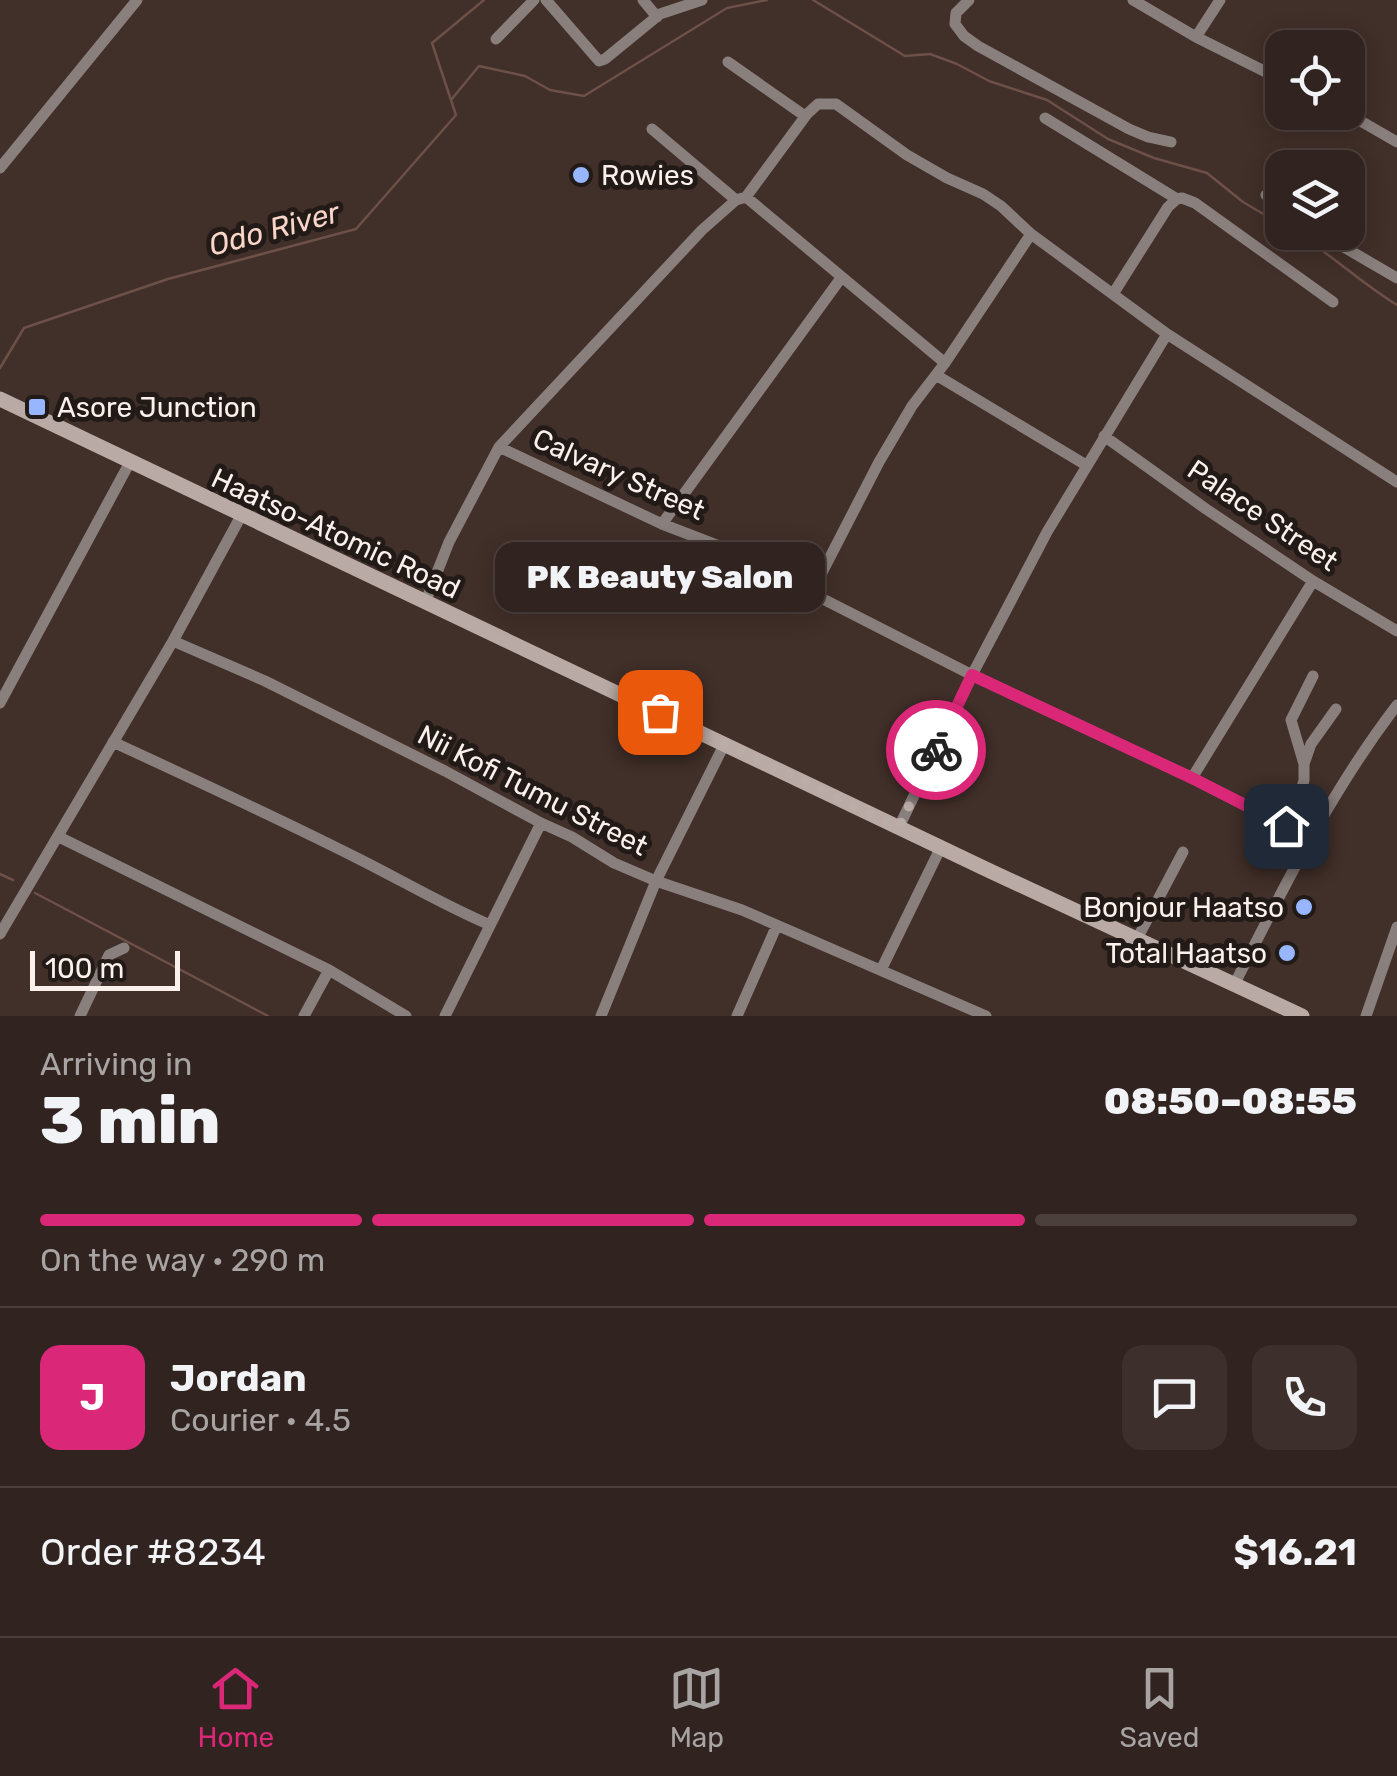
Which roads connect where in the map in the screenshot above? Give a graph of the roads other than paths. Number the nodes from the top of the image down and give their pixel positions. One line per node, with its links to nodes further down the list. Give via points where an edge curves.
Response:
1 (138, 0): 20 (street)
2 (534, 0): 11 (street)
3 (546, 0): 9 (street, via 598,62)
4 (643, 0): 9 (street)
5 (702, 0): 9 (street)
6 (968, 0): 18 (street, via 955,24 978,46 1129,129)
7 (1133, 0): 10 (street)
8 (1220, 0): 10 (street)
9 (657, 17)
10 (1196, 37): 13 (street)
11 (496, 38)
12 (728, 62): 14 (street)
13 (1265, 72)
14 (805, 116): 21 (street); 23 (street, via 818,104 836,104 917,161 1001,206)
15 (1045, 118): 22 (street)
16 (1365, 124): 19 (street)
17 (652, 129): 21 (street)
18 (1171, 142)
19 (1397, 142)
20 (0, 168)
21 (741, 198): 25 (street); 34 (street, via 702,230)
22 (1177, 199): 27 (street); 28 (street, via 1195,203)
23 (1031, 234): 27 (street); 30 (street)
24 (1349, 250): 26 (street)
25 (841, 278): 30 (street); 39 (street)
26 (1397, 278)
27 (1114, 294): 29 (street)
28 (1333, 302)
29 (1167, 334): 33 (street); 37 (street)
30 (945, 363): 31 (street)
31 (936, 375): 36 (street); 41 (street, via 879,462)
32 (0, 400): 35 (main road, Haatso-Atomic Road)
33 (1104, 436): 36 (street); 40 (street, Palace Street)
34 (499, 447): 39 (street, Calvary Street); 42 (street)
35 (130, 462): 38 (main road, Haatso-Atomic Road); 47 (street)
36 (1086, 465): 45 (street)
37 (1397, 482)
38 (241, 516): 42 (main road, Haatso-Atomic Road); 44 (street)
39 (662, 524): 41 (street, Calvary Street)
40 (1313, 581): 43 (street, Palace Street); 53 (street)
41 (812, 592): 45 (street, Calvary Street)
42 (425, 603): 51 (main road, Haatso-Atomic Road)
43 (1397, 631)
44 (173, 641): 50 (street); 54 (street, Nii Kofi Tumu Street)
45 (972, 675): 53 (street, Calvary Street); 56 (street)
46 (1314, 676): 52 (street, via 1292,720)
47 (0, 704)
48 (1397, 705): 58 (street)
49 (1336, 709): 52 (street)
50 (113, 742): 57 (street); 63 (street)
51 (725, 743): 56 (main road, Haatso-Atomic Road); 61 (street)
52 (1304, 764): 55 (street)
53 (1192, 778): 55 (street, Calvary Street)
54 (541, 823): 61 (street, Nii Kofi Tumu Street); 63 (street)
55 (1286, 826): 58 (street, Calvary Street)
56 (899, 827): 59 (main road, Haatso-Atomic Road)
57 (59, 837): 65 (street); 68 (street)
58 (1310, 838): 70 (street)
59 (941, 847): 66 (main road, Haatso-Atomic Road); 69 (street)
60 (1183, 852): 66 (street)
61 (656, 881): 62 (street, Nii Kofi Tumu Street); 75 (street)
62 (778, 924): 69 (street, Nii Kofi Tumu Street); 76 (street)
63 (490, 925): 74 (street)
64 (1397, 927): 79 (street)
65 (0, 934)
66 (1137, 939): 70 (main road, Haatso-Atomic Road)
67 (124, 948): 71 (street, via 109,955)
68 (330, 970): 72 (street); 73 (street)
69 (881, 970): 77 (street, Nii Kofi Tumu Street)
70 (1235, 984): 78 (main road, Haatso-Atomic Road)
71 (80, 1016)
72 (304, 1016)
73 (406, 1016)
74 (445, 1016)
75 (601, 1016)
76 (737, 1016)
77 (986, 1016)
78 (1302, 1016)
79 (1366, 1016)

